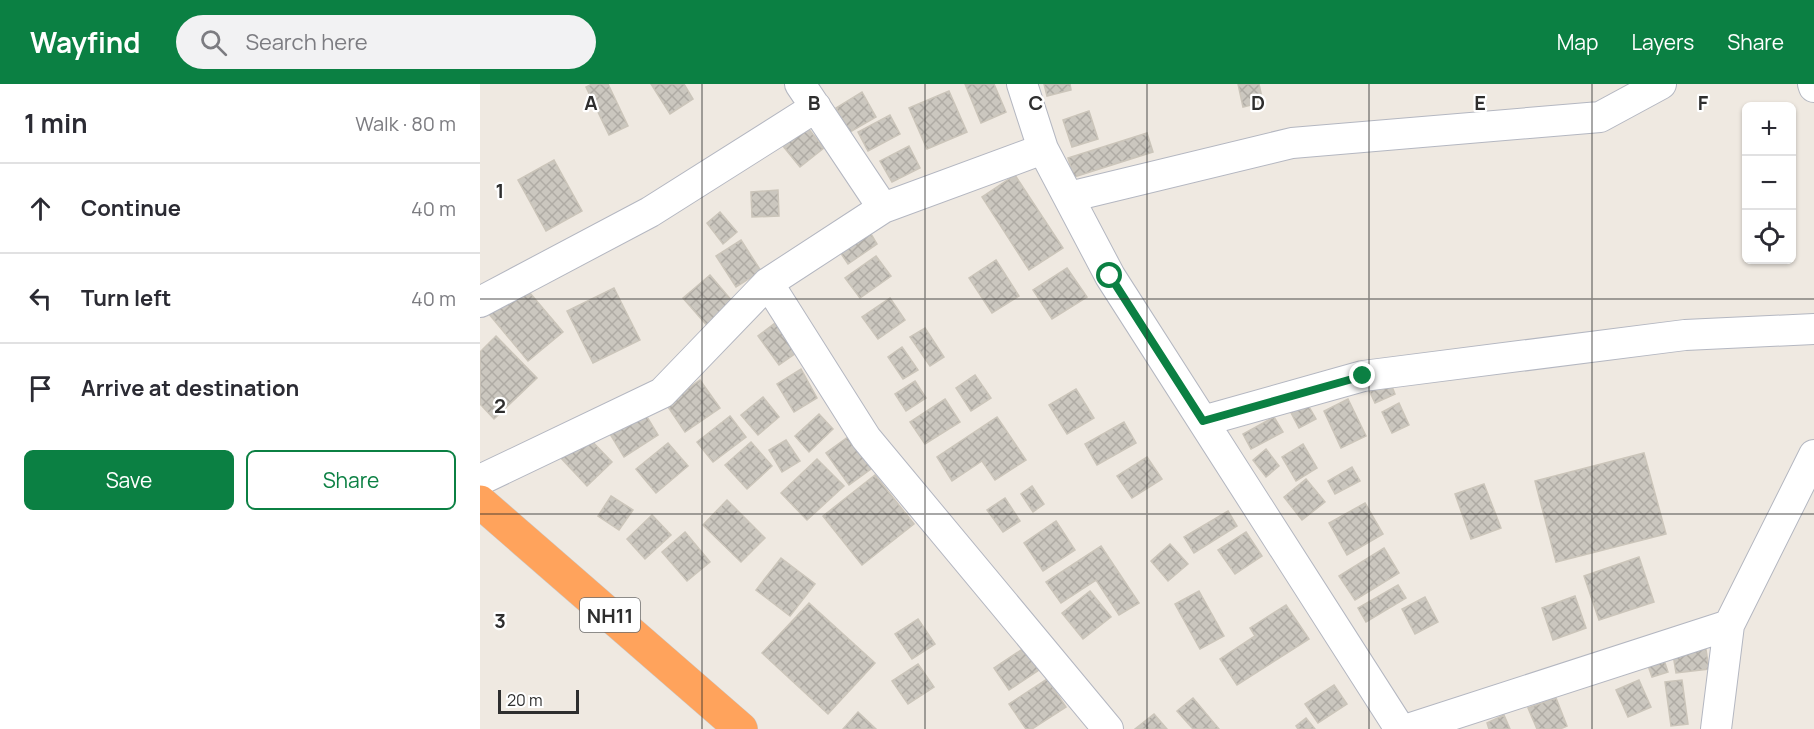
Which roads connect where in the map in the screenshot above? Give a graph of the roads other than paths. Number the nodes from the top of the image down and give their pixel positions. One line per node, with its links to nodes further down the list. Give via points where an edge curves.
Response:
1 (1022, 84): 4 (street)
2 (1661, 84): 5 (street, via 1600,117 1292,143)
3 (808, 96): 6 (street); 8 (street, via 650,212)
4 (1043, 149): 5 (street); 6 (street)
5 (1069, 197): 10 (street, via 1110,276)
6 (883, 208): 7 (street)
7 (768, 283): 12 (street, via 662,393); 16 (street, via 866,438)
8 (480, 302)
9 (1814, 329): 10 (street, via 1685,335 1363,376)
10 (1203, 421): 17 (street)
11 (1814, 455): 14 (street)
12 (480, 480)
13 (480, 502): 15 (highway, NH11)
14 (1729, 625): 18 (street); 19 (street)
15 (741, 729)
16 (1108, 729)
17 (1400, 729)
18 (1408, 729)
19 (1716, 729)

